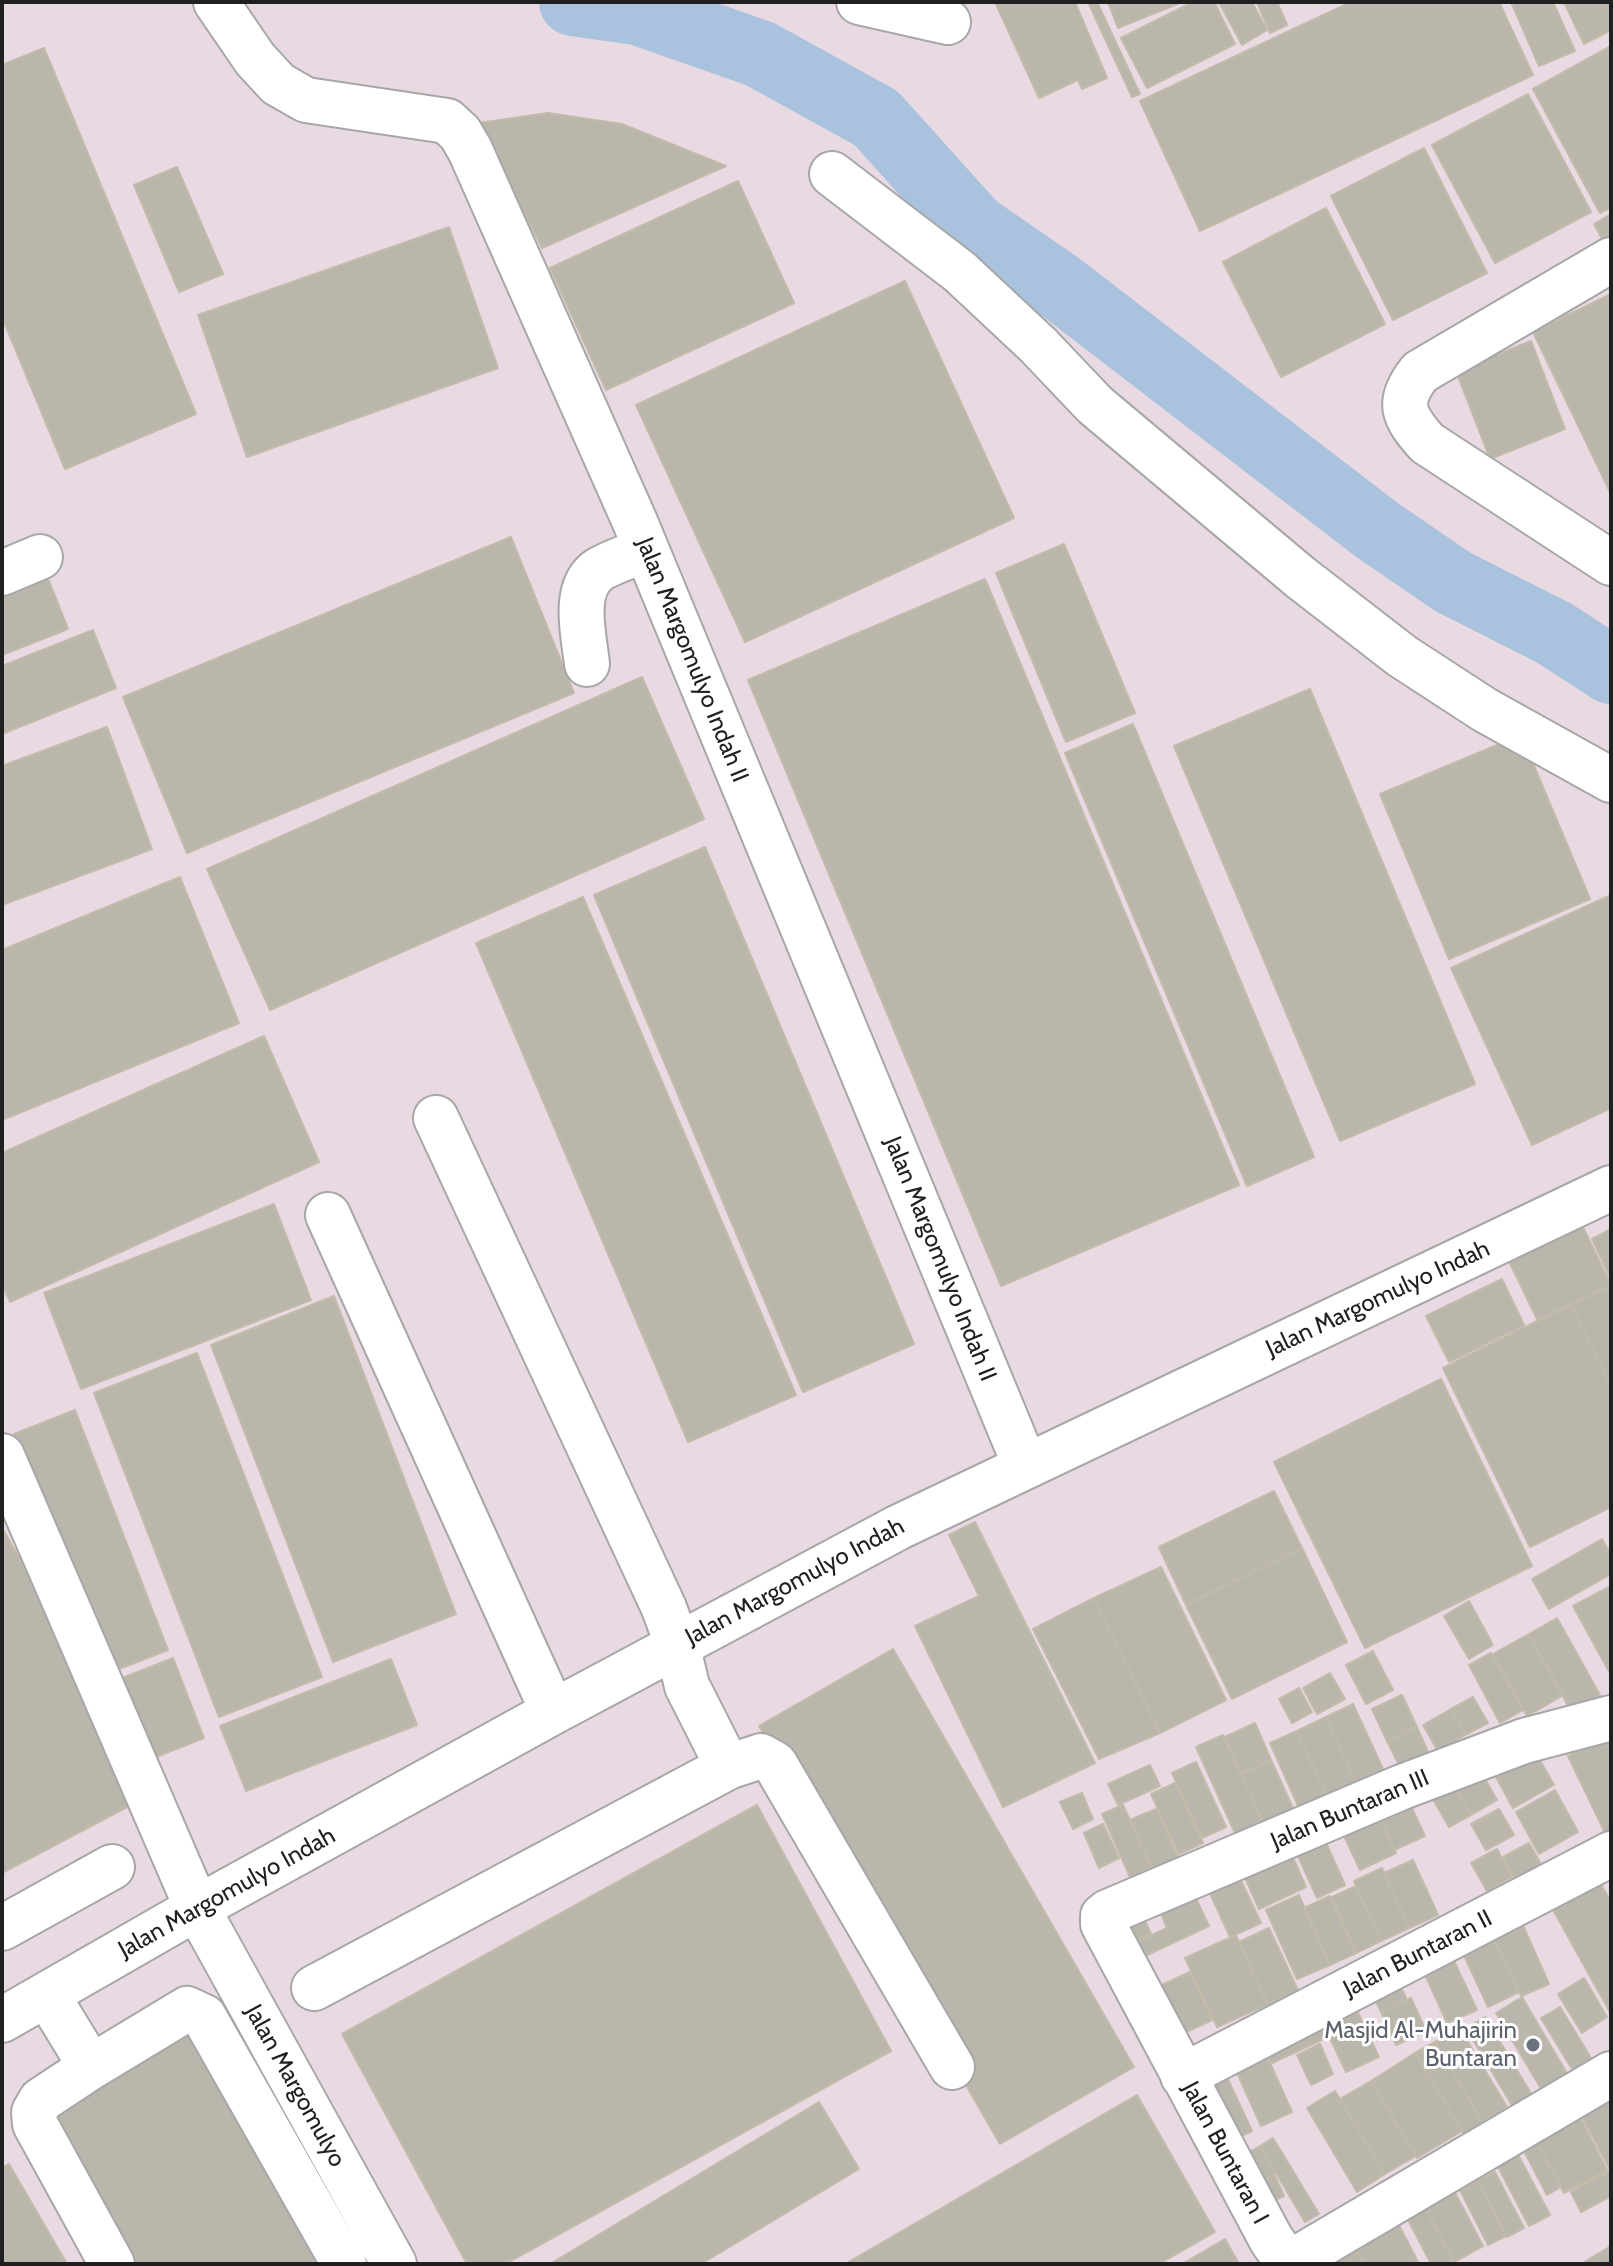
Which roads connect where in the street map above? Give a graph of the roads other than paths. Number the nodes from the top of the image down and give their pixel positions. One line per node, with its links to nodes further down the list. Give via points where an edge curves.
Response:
1 (216, 2): 6 (street, Jalan Margomulyo Indah II, via 255,59 278,84 306,100 447,121 460,133)
2 (859, 2): 3 (street)
3 (948, 22)
4 (832, 174): 9 (street, via 960,272 1095,405 1322,595 1485,710)
5 (1611, 260): 7 (street, via 1420,372 1406,390 1406,410 1412,427 1427,443)
6 (646, 549): 8 (street, via 597,571 584,588); 14 (street, Jalan Margomulyo Indah II)
7 (1611, 563)
8 (587, 664)
9 (1611, 780)
10 (436, 1118): 15 (street)
11 (1611, 1188): 14 (street, Jalan Margomulyo Indah)
12 (328, 1215): 16 (street)
13 (2, 1456): 21 (street, Jalan Margomulyo)
14 (1025, 1465): 15 (street, Jalan Margomulyo Indah)
15 (677, 1644): 16 (street, Jalan Margomulyo Indah); 18 (street, via 687,1686)
16 (553, 1712): 21 (street, Jalan Margomulyo Indah)
17 (1611, 1718): 22 (street, Jalan Buntaran III, via 1524,1741 1402,1787 1108,1912)
18 (728, 1767): 24 (street); 28 (street, via 761,1756 775,1764)
19 (1611, 1854): 30 (street, Jalan Buntaran II)
20 (112, 1867): 23 (street)
21 (197, 1908): 25 (street, Jalan Margomulyo Indah); 33 (street, Jalan Margomulyo)
22 (1103, 1924): 30 (street, Jalan Buntaran I)
23 (2, 1928)
24 (314, 1988)
25 (47, 1995): 26 (street, Jalan Margomulyo Indah); 27 (street)
26 (2, 2020)
27 (91, 2067): 31 (street, via 41,2100 35,2124); 32 (street, via 187,2009 204,2017)
28 (952, 2067)
29 (1611, 2074): 30 (street, Jalan Buntaran I, via 1293,2261 1283,2259 1271,2239)
30 (1183, 2076)
31 (112, 2264)
32 (344, 2264)
33 (394, 2264)

